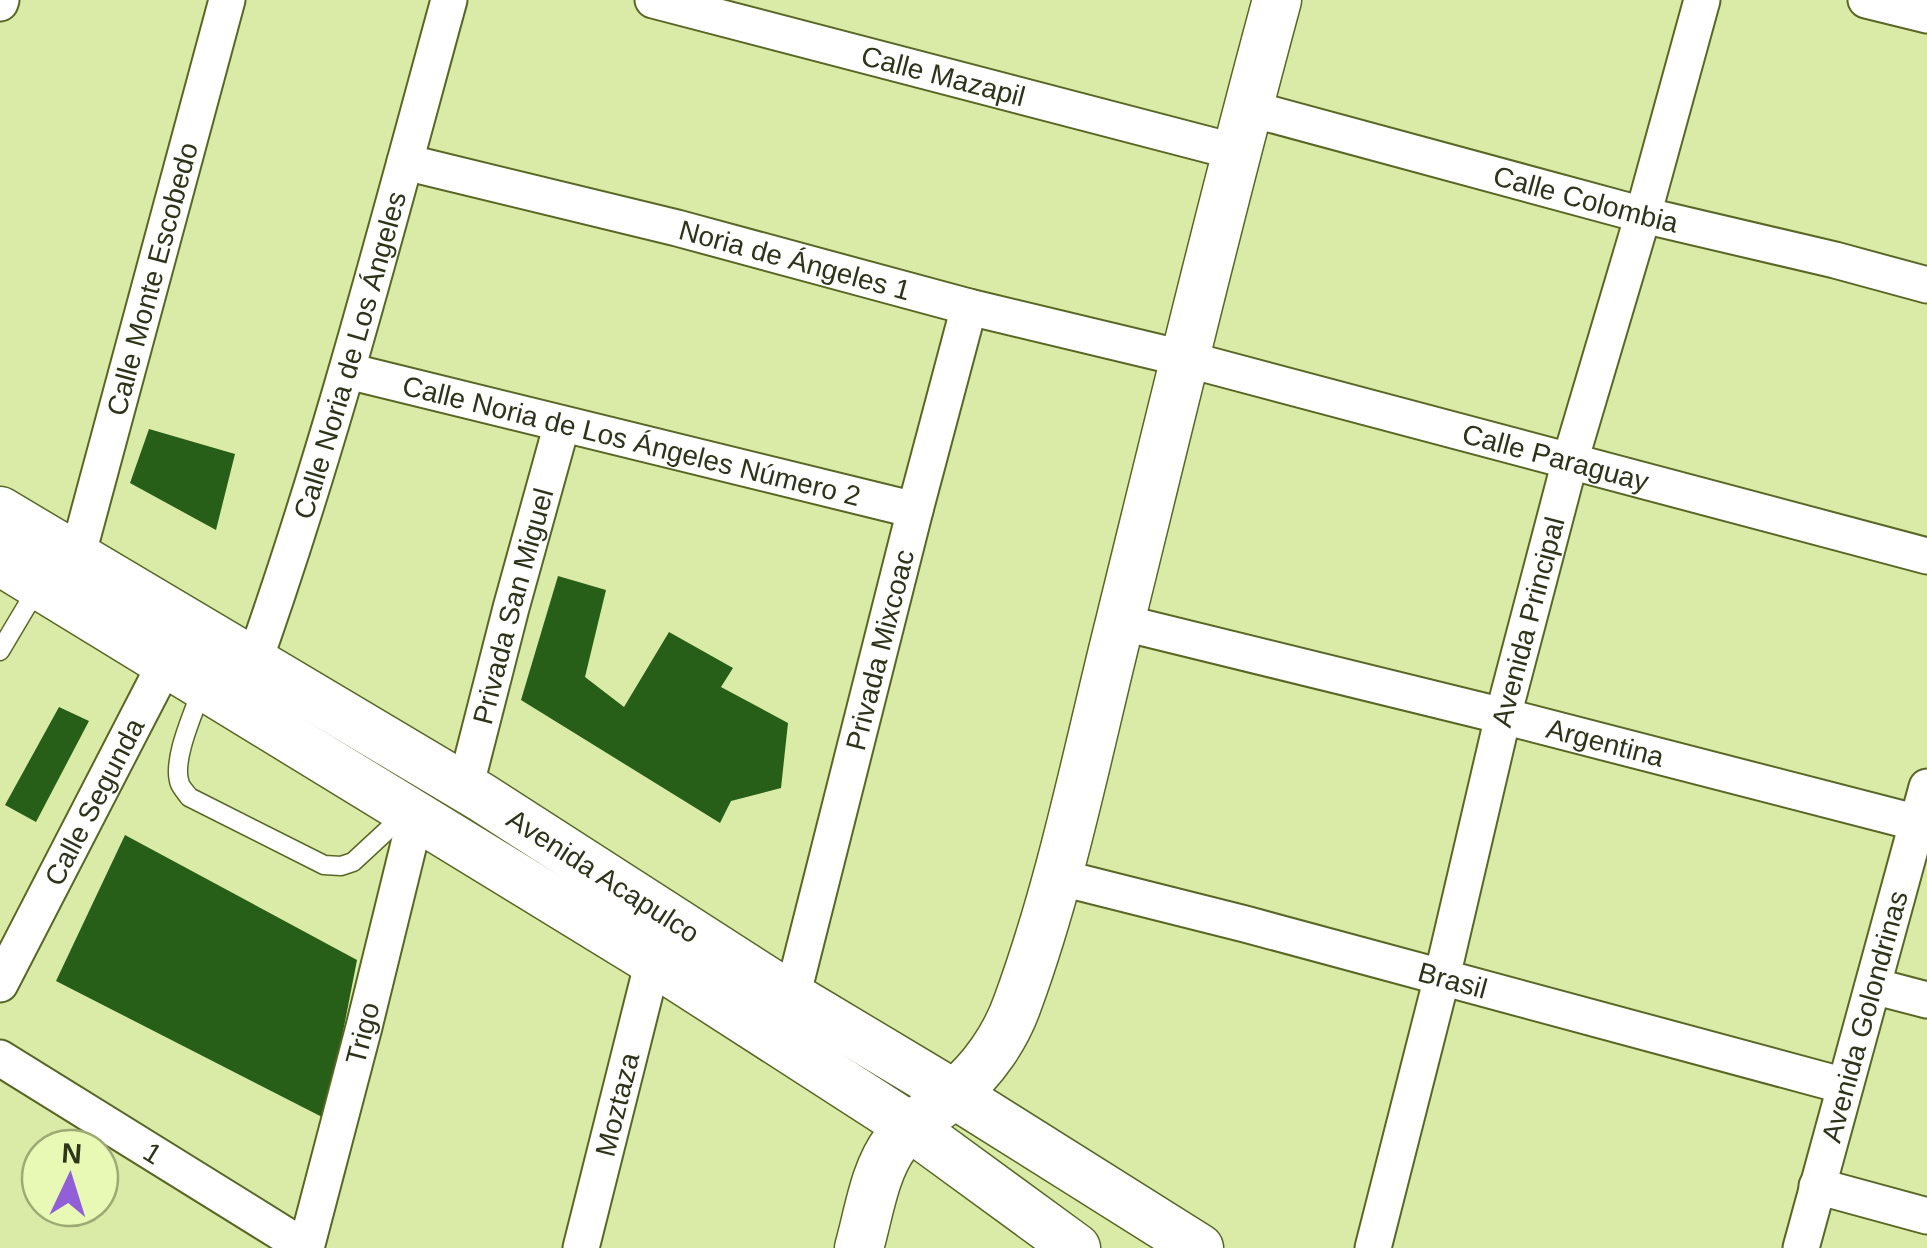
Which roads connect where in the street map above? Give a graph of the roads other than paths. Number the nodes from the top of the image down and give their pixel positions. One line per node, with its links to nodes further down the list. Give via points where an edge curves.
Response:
1 (226, 0): 20 (street, Calle Monte Escobedo)
2 (449, 0): 9 (street, Calle Noria de Los Ángeles)
3 (653, 0): 8 (street, Calle Mazapil)
4 (1277, 0): 8 (main road)
5 (1702, 0): 10 (street, Avenida Principal)
6 (1866, 0): 7 (street)
7 (1927, 15)
8 (1242, 130): 10 (street, Calle Colombia); 13 (main road)
9 (404, 162): 12 (street, Noria de Ángeles 1); 14 (street, Calle Noria de Los Ángeles)
10 (1643, 215): 11 (street, Calle Colombia); 16 (street, Avenida Principal)
11 (1927, 285)
12 (969, 307): 13 (street, Noria de Ángeles 1); 17 (street, Privada Mixcoac)
13 (1186, 358): 16 (street, Calle Paraguay); 21 (main road)
14 (348, 371): 15 (street, Calle Noria de Los Ángeles Número 2); 23 (street, Calle Noria de Los Ángeles, via 301,528)
15 (562, 424): 17 (street, Calle Noria de Los Ángeles Número 2); 26 (street, Privada San Miguel)
16 (1570, 462): 19 (street, Calle Paraguay); 24 (street, Avenida Principal)
17 (915, 510): 34 (street, Privada Mixcoac)
18 (0, 511): 20 (main road, Avenida Acapulco)
19 (1927, 556)
20 (39, 567): 22 (lane); 23 (main road, Avenida Acapulco)
21 (1120, 622): 24 (street, Argentina); 29 (main road)
22 (0, 651)
23 (211, 664): 26 (main road, Avenida Acapulco); 27 (main road, Avenida Acapulco); 27 (lane, via 178,772 189,797 340,866); 32 (street, Calle Segunda)
24 (1503, 716): 28 (street, Argentina); 31 (street, Avenida Principal)
25 (1927, 787): 28 (street, Avenida Golondrinas)
26 (465, 788): 34 (main road, Avenida Acapulco)
27 (412, 813): 30 (main road, Avenida Acapulco); 42 (street, Trigo)
28 (1918, 823): 33 (street, Avenida Golondrinas)
29 (1058, 877): 31 (street, Brasil); 38 (main road, via 1018,1005 981,1067)
30 (653, 962): 39 (main road, Avenida Acapulco); 43 (street, Moztaza)
31 (1442, 977): 37 (street, Brasil); 47 (street, Avenida Principal)
32 (0, 984)
33 (1873, 986): 35 (street); 37 (street, Avenida Golondrinas)
34 (792, 997): 38 (main road, Avenida Acapulco)
35 (1927, 1000)
36 (0, 1058): 42 (street, 1)
37 (1845, 1086): 40 (street, Avenida Golondrinas)
38 (954, 1094): 39 (main road); 46 (main road, Avenida Acapulco)
39 (910, 1126): 44 (main road, via 880,1174); 45 (main road, Avenida Acapulco)
40 (1818, 1186): 41 (street); 48 (street, Avenida Golondrinas)
41 (1927, 1216)
42 (306, 1248)
43 (581, 1248)
44 (859, 1248)
45 (1076, 1248)
46 (1199, 1248)
47 (1374, 1248)
48 (1801, 1248)

